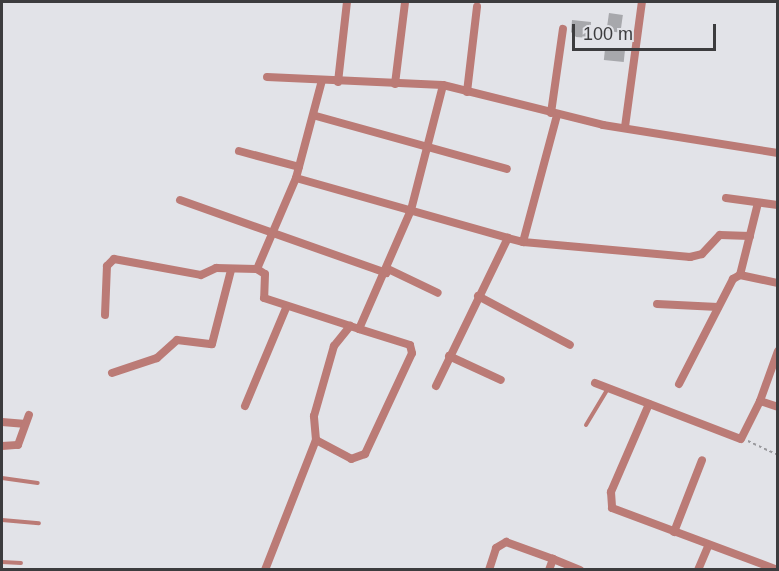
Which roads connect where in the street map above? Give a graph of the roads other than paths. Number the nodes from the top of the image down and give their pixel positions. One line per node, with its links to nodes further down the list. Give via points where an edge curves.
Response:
1 (347, 2): 8 (street)
2 (405, 2): 9 (street)
3 (642, 2): 14 (street)
4 (477, 7): 11 (street)
5 (563, 29): 12 (street)
6 (267, 76): 7 (street)
7 (322, 80): 8 (street); 13 (street)
8 (338, 82): 9 (street)
9 (395, 84): 10 (street)
10 (443, 85): 11 (street); 15 (street)
11 (467, 92): 12 (street)
12 (554, 114): 14 (street); 29 (street)
13 (316, 116): 15 (street); 18 (street)
14 (625, 127): 17 (street)
15 (429, 148): 19 (street); 25 (street)
16 (239, 152): 18 (street)
17 (777, 153)
18 (299, 167): 20 (street)
19 (507, 169)
20 (296, 178): 25 (street); 26 (street)
21 (726, 198): 23 (street)
22 (180, 200): 26 (street)
23 (758, 203): 24 (street); 27 (street)
24 (777, 205)
25 (411, 210): 28 (street); 32 (street)
26 (271, 236): 30 (street); 32 (street)
27 (750, 237): 29 (street, via 720,235 702,254 690,257); 33 (street)
28 (508, 238): 29 (street); 36 (street)
29 (523, 242)
30 (257, 269): 31 (street); 39 (street, via 265,274 264,298)
31 (231, 270): 40 (street, via 193,275 114,259 107,266); 46 (street, via 213,344 177,340 157,358)
32 (387, 271): 35 (street); 42 (street)
33 (740, 275): 34 (street); 38 (street, via 733,279)
34 (777, 283)
35 (438, 293)
36 (478, 296): 43 (street); 45 (street)
37 (657, 304): 38 (street)
38 (718, 307): 49 (street)
39 (286, 308): 41 (street); 54 (street)
40 (105, 315)
41 (350, 326): 42 (street); 60 (street, via 334,346 314,416)
42 (359, 329): 60 (street, via 410,345 412,353 365,454 351,459)
43 (570, 345)
44 (777, 351): 52 (street)
45 (450, 356): 47 (street); 50 (street)
46 (112, 373)
47 (501, 380)
48 (595, 382): 51 (street)
49 (679, 384)
50 (436, 386)
51 (607, 390): 53 (street); 59 (lane)
52 (760, 401): 53 (street, via 744,439); 55 (street)
53 (649, 404): 67 (street, via 611,492 610,504 617,512)
54 (245, 406)
55 (777, 407)
56 (29, 415): 58 (street)
57 (2, 422): 58 (street)
58 (23, 424): 61 (street, via 18,445)
59 (586, 425)
60 (316, 440): 74 (street)
61 (2, 446)
62 (702, 460): 67 (street)
63 (2, 478): 64 (lane)
64 (38, 483)
65 (2, 520): 66 (lane)
66 (39, 523)
67 (675, 532): 68 (street)
68 (708, 547): 73 (street); 78 (street)
69 (553, 559): 75 (street, via 506,542 496,548); 76 (street); 77 (street)
70 (2, 562): 71 (lane)
71 (21, 563)
72 (777, 563): 73 (street)
73 (775, 569)
74 (265, 570)
75 (489, 570)
76 (549, 570)
77 (580, 570)
78 (698, 570)

